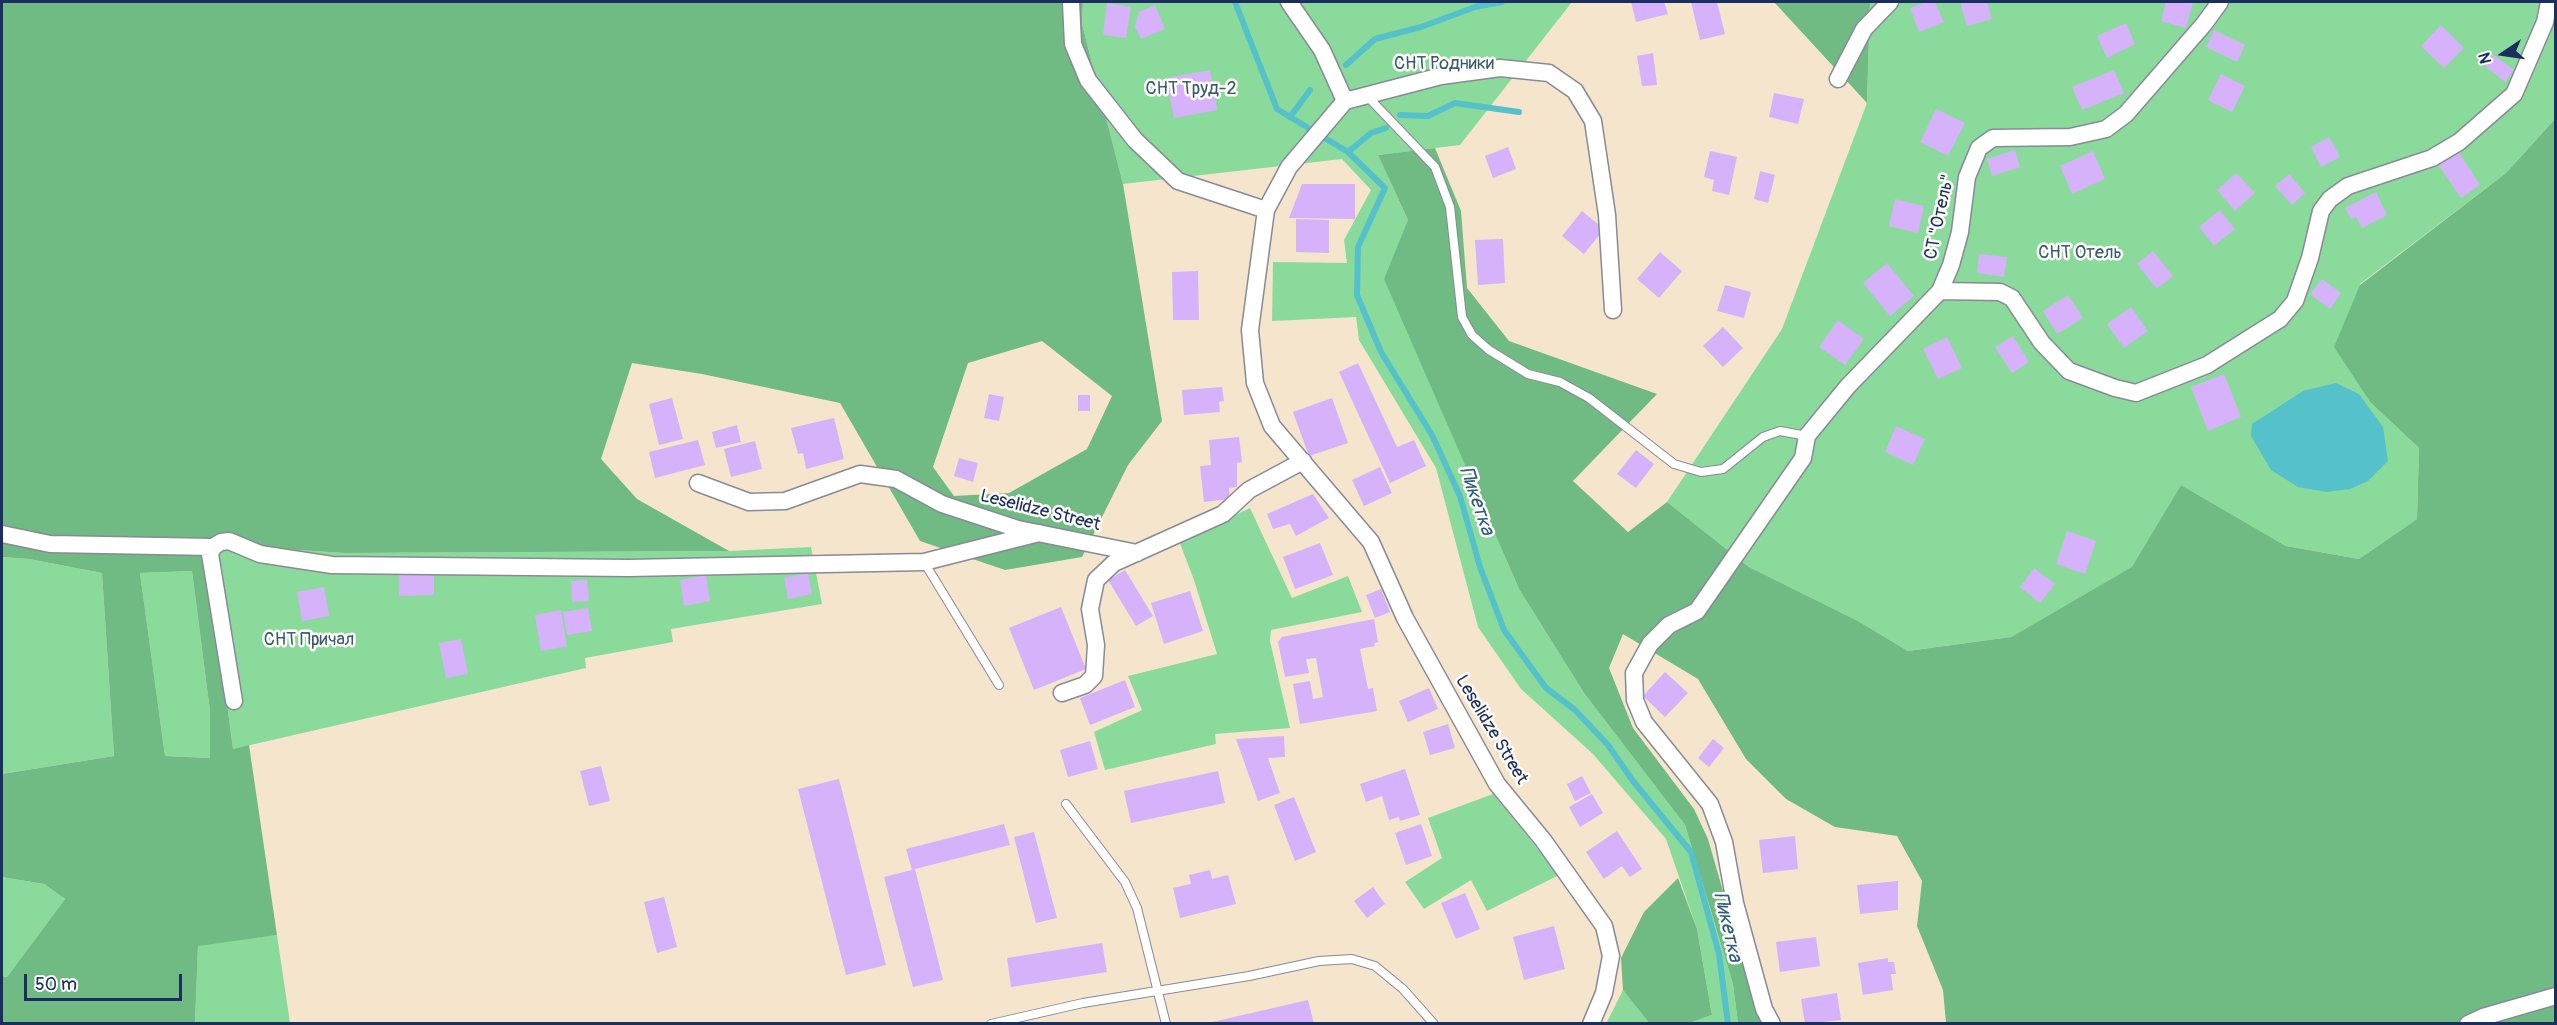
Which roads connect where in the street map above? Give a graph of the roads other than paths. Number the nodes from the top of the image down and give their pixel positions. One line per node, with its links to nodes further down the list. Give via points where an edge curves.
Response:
1 (1071, 2): 9 (street, via 1073,44 1088,80 1135,140 1178,181)
2 (1289, 2): 8 (street, via 1322,50)
3 (1890, 2): 6 (street, via 1864,29)
4 (2220, 2): 10 (street, СТ "Отель", via 2126,114 2106,129 2070,137 1993,138 1979,148 1967,177 1960,232)
5 (2547, 2): 10 (street, via 2545,22 2514,94 2459,142 2432,158 2348,186 2330,199 2321,211 2295,301 2280,319 2206,365 2136,393 2115,388 2069,370 2042,344 2012,298 2000,292)
6 (1838, 80)
7 (1367, 95): 8 (street); 11 (street, via 1441,76 1500,68 1549,73 1575,91 1593,121 1607,215); 12 (lane, via 1435,167 1450,207 1462,317 1472,335 1489,350 1528,374 1560,381 1674,464 1701,472 1723,469 1763,437 1780,431)
8 (1344, 101): 9 (street, Leselidze Street, via 1289,167)
9 (1266, 210): 13 (street, Leselidze Street, via 1250,330 1255,383 1272,426)
10 (1940, 291): 12 (street, СТ "Отель", via 1848,386)
11 (1613, 310)
12 (1807, 436): 30 (street, via 1803,458 1697,611 1669,625 1650,644 1634,673 1635,700 1644,722 1710,804 1724,842 1734,903 1764,1009)
13 (1303, 461): 18 (street, via 1249,490 1223,514); 29 (street, Leselidze Street, via 1371,542 1405,618 1497,784 1543,840 1604,926 1611,956 1604,993)
14 (698, 483): 16 (street, Leselidze Street, via 749,502 785,501 860,474 896,479 942,504)
15 (2, 534): 17 (street, via 51,544)
16 (1039, 534): 18 (street, Leselidze Street); 19 (street)
17 (213, 546): 19 (street, via 229,542 260,554 332,565 629,568); 22 (street, via 210,554)
18 (1137, 553): 21 (street, via 1114,563 1096,580 1090,609 1096,645 1094,676 1085,685)
19 (924, 562): 20 (lane)
20 (999, 685)
21 (1062, 693)
22 (234, 701)
23 (1066, 804): 24 (lane, via 1129,891 1144,929)
24 (1158, 990): 26 (lane); 27 (lane); 28 (lane, via 1319,961 1352,959 1375,966)
25 (2556, 996): 31 (street)
26 (991, 1023)
27 (1166, 1023)
28 (1434, 1023)
29 (1591, 1023)
30 (1772, 1023)
31 (2468, 1023)

